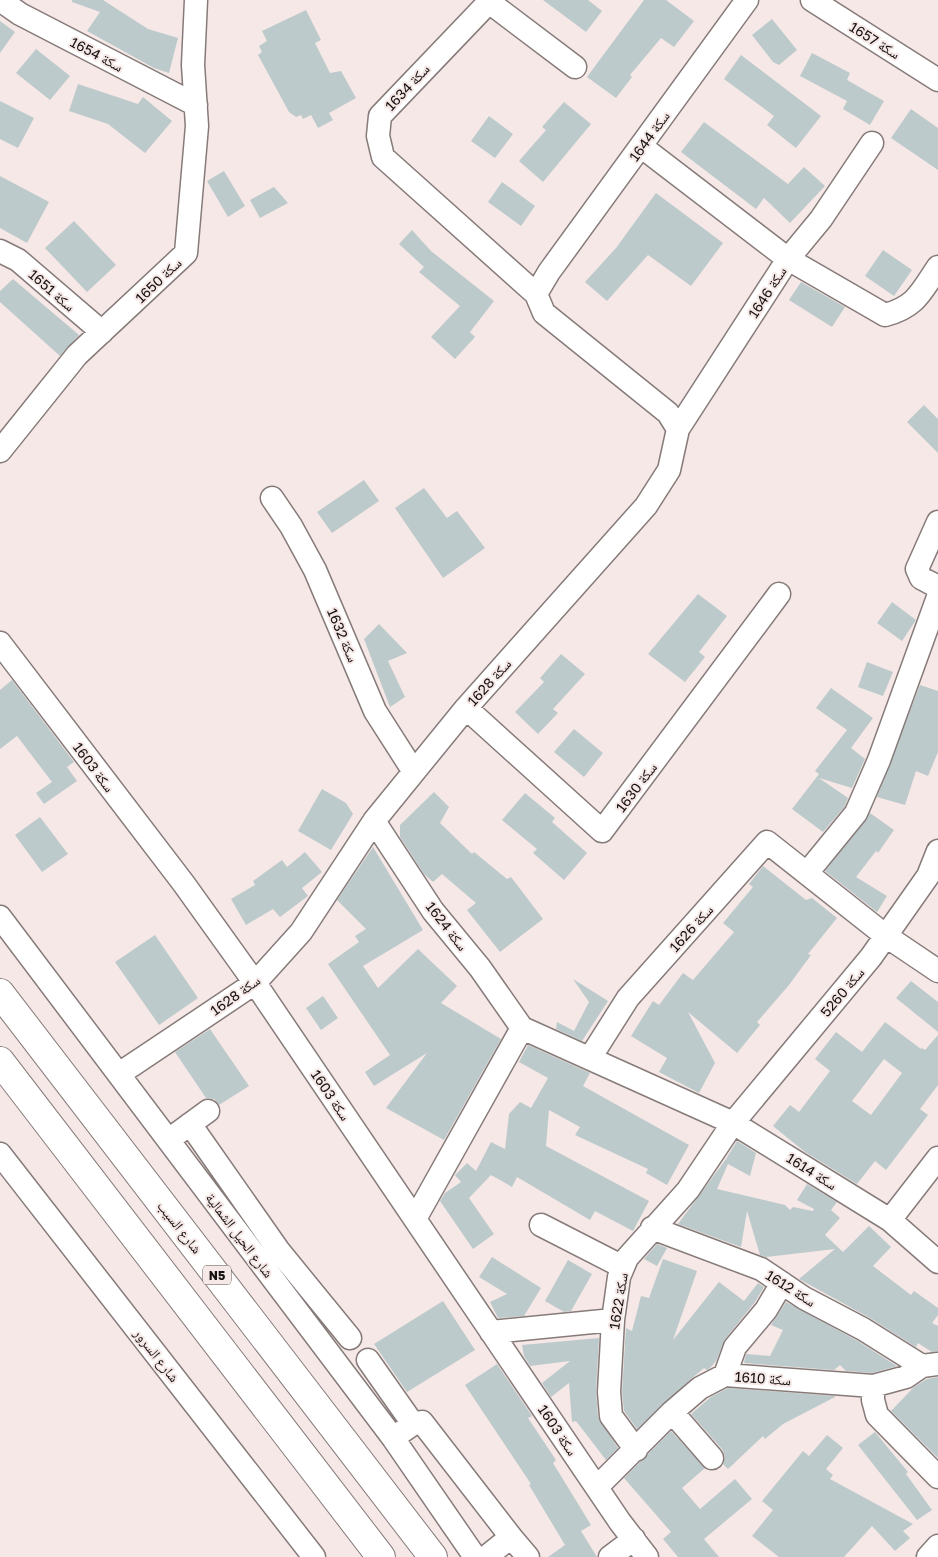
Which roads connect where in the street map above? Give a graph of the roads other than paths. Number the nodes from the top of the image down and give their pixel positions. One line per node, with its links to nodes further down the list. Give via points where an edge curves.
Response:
1 (0, 0): 7 (street, سكة 1654, via 20,14)
2 (196, 0): 7 (street, سكة 1650, via 193,65)
3 (747, 0): 9 (street, سكة 1644)
4 (812, 0): 6 (street, سكة 1657)
5 (575, 67): 13 (street, سكة 1634, via 489,2 380,116 378,136 383,157)
6 (938, 80)
7 (196, 105): 14 (street, سكة 1650, via 186,253)
8 (872, 143): 11 (street, via 821,219)
9 (642, 147): 11 (street, سكة 1646); 13 (street, سكة 1644)
10 (0, 251): 14 (street, سكة 1651, via 18,260)
11 (788, 260): 12 (street, via 885,315 902,310 918,297); 15 (street, سكة 1646)
12 (938, 267)
13 (536, 294): 15 (street, via 544,313 668,413)
14 (102, 332): 16 (street, سكة 1650, via 77,355)
15 (678, 429): 23 (street, سكة 1628, via 668,470 646,506)
16 (0, 451)
17 (272, 498): 24 (street, سكة 1632, via 315,570 375,711)
18 (938, 522): 19 (street, via 917,569 921,578)
19 (938, 587)
20 (779, 594): 23 (street, سكة 1630, via 602,832)
21 (938, 597): 27 (street, via 879,760 856,813)
22 (0, 643): 31 (street, سكة 1603, via 184,884)
23 (466, 708): 24 (street, سكة 1628)
24 (414, 772): 25 (street, سكة 1628)
25 (374, 821): 31 (street, سكة 1628, via 301,932); 33 (street, سكة 1624, via 433,911 480,968)
26 (938, 851): 29 (street, سكة 5260, via 928,876)
27 (807, 873): 29 (street, سكة 1626); 34 (street, سكة 1626, via 767,842 628,998)
28 (0, 917): 36 (street, شارع الحيل الشمالية)
29 (886, 936): 30 (street, سكة 1626); 37 (street, سكة 5260)
30 (938, 971)
31 (255, 983): 36 (street, سكة 1628); 41 (street, سكة 1603)
32 (0, 993): 68 (highway, شارع السيب / N5)
33 (522, 1028): 34 (street); 41 (street)
34 (590, 1058): 37 (street)
35 (0, 1061): 67 (highway)
36 (119, 1074): 38 (street, شارع الحيل الشمالية)
37 (733, 1123): 42 (street, سكة 1614); 44 (street, سكة 1622, via 688,1190)
38 (169, 1139): 45 (street, شارع الحيل الشمالية); 45 (street, via 199,1118)
39 (0, 1154): 66 (street, شارع السرور)
40 (938, 1158): 42 (street)
41 (415, 1218): 50 (street, سكة 1603)
42 (890, 1220): 46 (street, سكة 1614)
43 (541, 1226): 47 (street)
44 (652, 1228): 47 (street, سكة 1622, via 626,1258); 48 (street, سكة 1612, via 761,1269)
45 (270, 1256): 51 (street); 58 (street, شارع الحيل الشمالية)
46 (938, 1262)
47 (623, 1267): 49 (street, سكة 1622, via 618,1277)
48 (782, 1283): 53 (street, سكة 1612); 54 (street, via 766,1310 735,1347)
49 (613, 1320): 50 (street); 59 (street, سكة 1622, via 609,1392 612,1416)
50 (491, 1332): 62 (street, سكة 1603)
51 (350, 1338)
52 (368, 1360): 57 (street)
53 (930, 1365): 55 (street, سكة 1610, via 906,1377)
54 (725, 1375): 55 (street, سكة 1610); 56 (street, سكة 1610, via 700,1388)
55 (873, 1386): 61 (street, via 877,1415)
56 (672, 1412): 59 (street, سكة 1610); 60 (street)
57 (413, 1424): 58 (street); 63 (street, via 422,1422)
58 (393, 1438): 69 (street, شارع الحيل الشمالية)
59 (636, 1450): 62 (street, سكة 1610)
60 (712, 1458)
61 (938, 1477)
62 (597, 1487): 64 (street, سكة 1603)
63 (511, 1537): 70 (street); 71 (street)
64 (634, 1539): 72 (street); 73 (street, سكة 1603)
65 (938, 1546): 74 (street)
66 (314, 1557)
67 (381, 1557)
68 (433, 1557)
69 (475, 1557)
70 (486, 1557)
71 (528, 1557)
72 (610, 1557)
73 (648, 1557)
74 (928, 1557)

